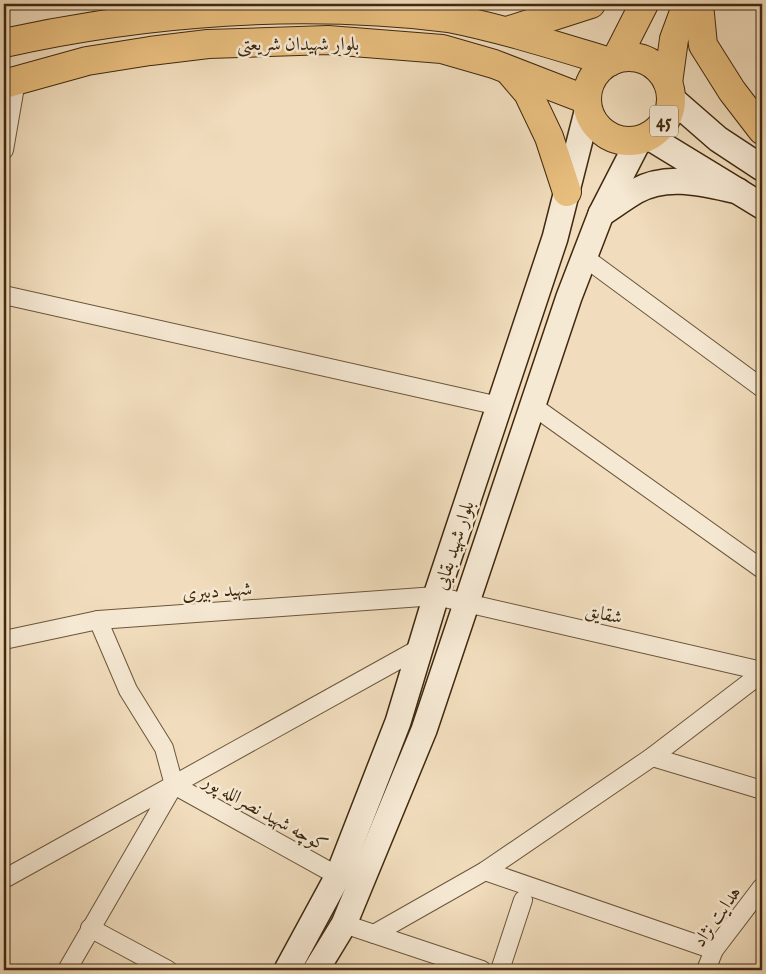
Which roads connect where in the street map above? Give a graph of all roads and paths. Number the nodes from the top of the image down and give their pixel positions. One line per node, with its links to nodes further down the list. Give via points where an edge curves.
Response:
1 (591, 4): 5 (main road)
2 (644, 4): 7 (main road)
3 (687, 4): 10 (main road, 45, via 674,39)
4 (699, 4): 12 (main road, via 704,45 732,91)
5 (507, 31): 6 (main road, بلوار شهیدان شریعتی, via 448,18 325,5 207,9 140,16); 7 (main road, بلوار شهیدان شریعتی)
6 (4, 43)
7 (613, 60): 10 (main road, 45, via 632,58 647,61 659,70); 11 (main road, via 593,78)
8 (510, 70): 9 (main road, بلوار شهیدان شریعتی, via 442,49 328,40 208,44 150,51 87,61); 11 (main road, بلوار شهیدان شریعتی); 17 (main road, via 528,93 545,128)
9 (10, 82): 14 (street)
10 (669, 90): 13 (main road, 45, via 669,113 661,127); 15 (main road, 45, via 718,139)
11 (587, 104): 13 (main road, 45, via 601,131 619,140); 17 (main road, بلوار شهید بقایی)
12 (762, 130)
13 (644, 138): 16 (main road, 45); 19 (main road, بلوار شهید بقایی)
14 (4, 150)
15 (762, 168)
16 (738, 191): 18 (main road, 45); 19 (main road, via 671,180 638,190)
17 (567, 192): 23 (main road, بلوار شهید بقایی)
18 (762, 206)
19 (600, 214): 20 (main road, بلوار شهید بقایی)
20 (584, 257): 22 (street); 24 (main road, بلوار شهید بقایی)
21 (4, 296): 23 (street)
22 (762, 388)
23 (499, 406): 26 (main road, بلوار شهید بقایی)
24 (533, 406): 25 (street); 27 (main road, بلوار شهید بقایی)
25 (762, 569)
26 (436, 596): 27 (street, شقایق); 28 (street, شهید دبیری); 30 (main road, بلوار شهید بقایی)
27 (468, 604): 31 (street, شقایق); 40 (main road, بلوار شهید بقایی, via 424,730)
28 (98, 620): 29 (street, شهید دبیری); 33 (street, via 128,690 164,748)
29 (4, 640)
30 (420, 648): 33 (street); 36 (main road, بلوار شهید بقایی, via 398,722)
31 (762, 672): 32 (street)
32 (652, 756): 34 (street); 35 (street)
33 (174, 785): 36 (street, کوچه شهید نصرالله پور); 37 (street); 41 (street)
34 (762, 790)
35 (485, 871): 42 (street); 43 (street)
36 (338, 876): 46 (main road, بلوار شهید بقایی)
37 (4, 879)
38 (762, 887): 43 (street, هدایت نژاد)
39 (523, 900): 49 (street)
40 (344, 924): 42 (street); 47 (main road, بلوار شهید بقایی)
41 (90, 928): 44 (street); 45 (street)
42 (374, 934): 48 (street)
43 (714, 950): 50 (street, هدایت نژاد)
44 (67, 970)
45 (168, 970)
46 (287, 970)
47 (316, 970)
48 (482, 970)
49 (500, 970)
50 (706, 970)

